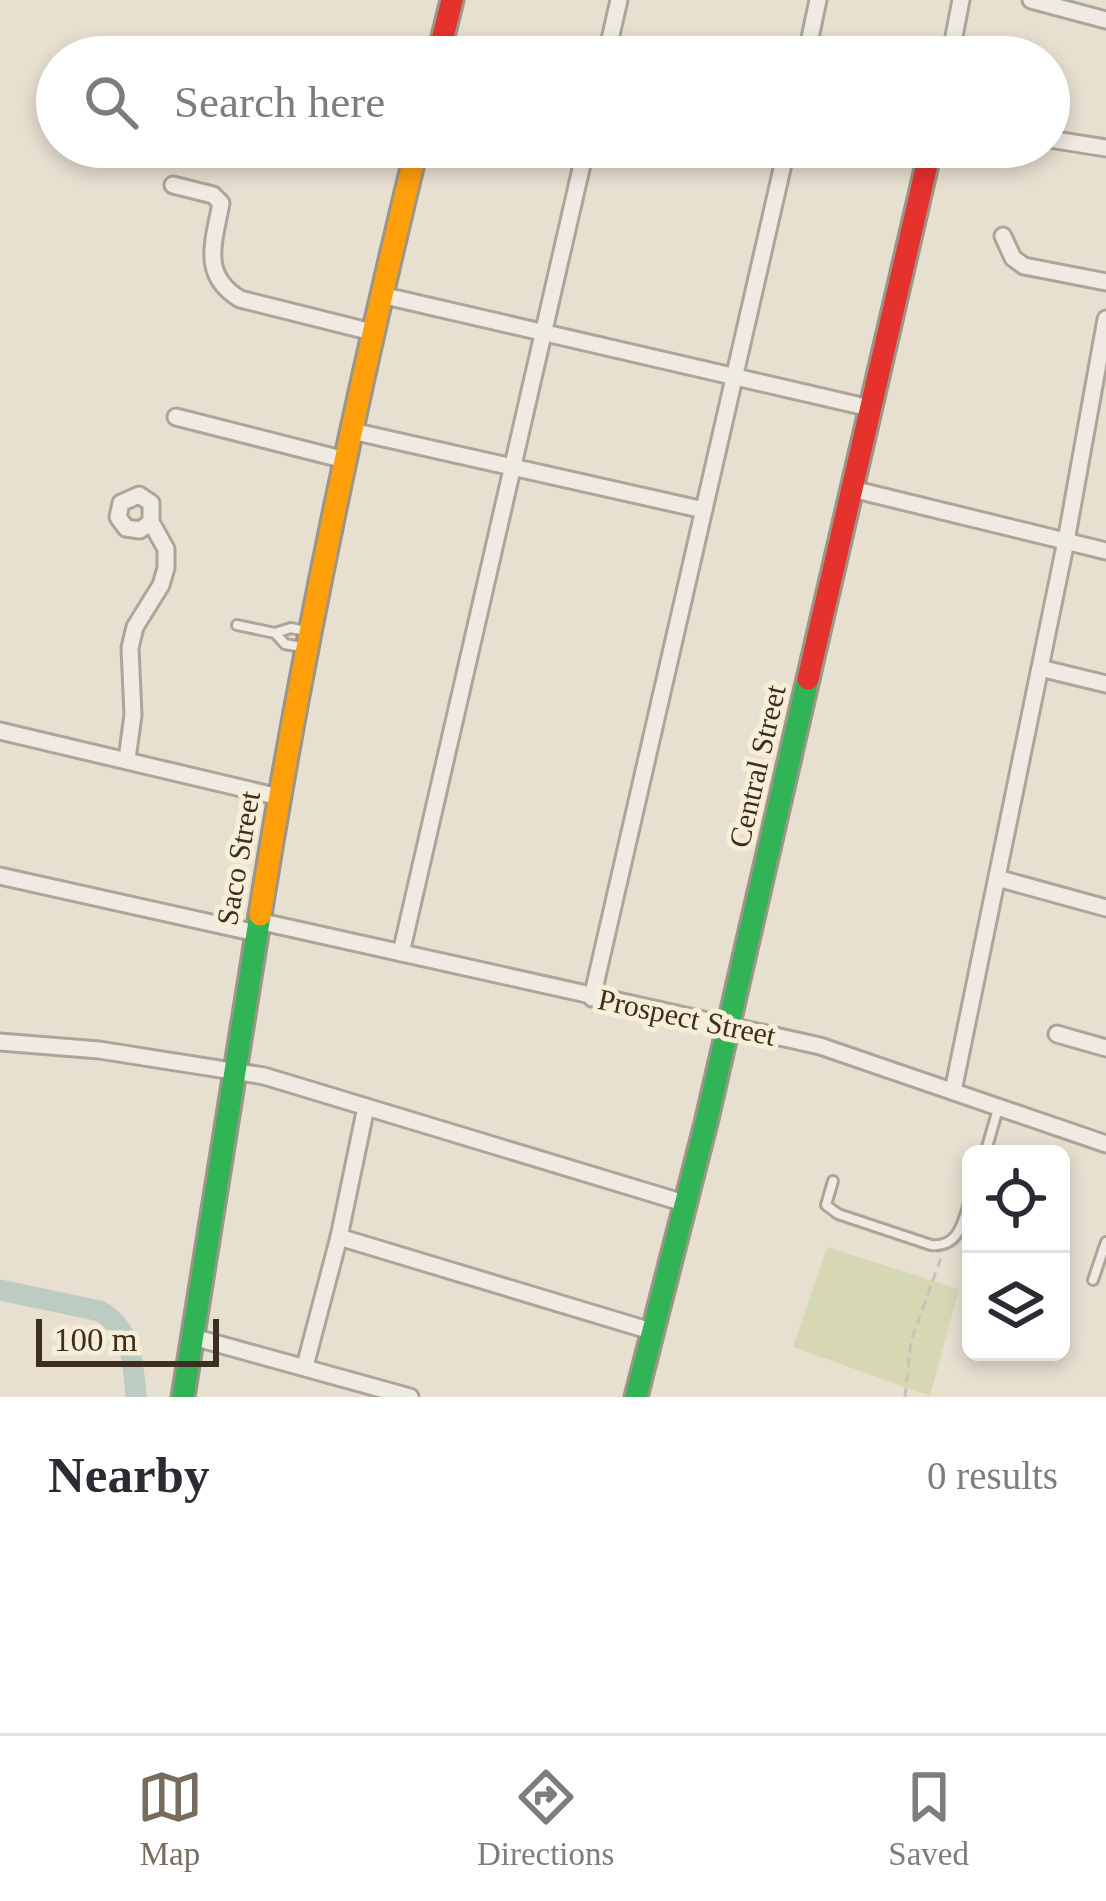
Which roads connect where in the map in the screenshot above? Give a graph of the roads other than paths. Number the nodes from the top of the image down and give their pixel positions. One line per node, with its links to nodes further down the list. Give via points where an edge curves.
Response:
1 (452, 0): 7 (main road)
2 (620, 0): 8 (street)
3 (818, 0): 9 (street)
4 (961, 0): 10 (street)
5 (1031, 0): 6 (street)
6 (1106, 20)
7 (444, 36)
8 (611, 36)
9 (810, 36)
10 (954, 36)
11 (1070, 142): 12 (street)
12 (1106, 148)
13 (412, 168): 20 (main road, Saco Street)
14 (581, 168): 23 (street)
15 (782, 168): 24 (street)
16 (926, 168): 25 (main road, Central Street)
17 (172, 184): 22 (street, via 220,203 210,264 228,292)
18 (1003, 236): 19 (street, via 1024,266)
19 (1106, 282)
20 (381, 296): 22 (main road, Saco Street); 23 (street)
21 (1106, 319): 28 (street)
22 (372, 332): 27 (main road, Saco Street)
23 (543, 332): 24 (street); 31 (street)
24 (735, 376): 25 (street); 33 (street)
25 (870, 408): 32 (main road, Central Street)
26 (176, 417): 30 (street)
27 (352, 430): 30 (main road, Saco Street); 31 (street)
28 (1085, 433): 29 (street); 35 (street)
29 (1106, 438)
30 (345, 460): 39 (main road, Saco Street)
31 (514, 468): 33 (street); 49 (street)
32 (852, 489): 35 (street); 51 (main road, Central Street)
33 (704, 510): 50 (street)
34 (151, 522): 43 (street, via 166,568 130,648)
35 (1066, 542): 36 (street); 40 (street)
36 (1106, 551)
37 (237, 625): 38 (lane)
38 (275, 633): 39 (lane, via 285,644); 39 (lane, via 291,628)
39 (310, 640): 44 (main road, Saco Street)
40 (1040, 668): 41 (street); 46 (street)
41 (1106, 684)
42 (0, 731): 43 (street)
43 (127, 759): 44 (street)
44 (279, 796): 48 (main road, Saco Street)
45 (0, 876): 48 (street, Prospect Street)
46 (997, 878): 47 (street); 56 (street)
47 (1106, 908)
48 (257, 927): 49 (street, Prospect Street); 55 (main road, Saco Street)
49 (401, 953): 50 (street, Prospect Street)
50 (592, 998): 51 (street, Prospect Street)
51 (727, 1026): 56 (street, Prospect Street, via 820,1046); 62 (main road, Central Street)
52 (1057, 1034): 54 (street)
53 (0, 1042): 55 (street)
54 (1106, 1048)
55 (234, 1070): 57 (street); 68 (main road, Saco Street)
56 (953, 1091): 58 (street, Prospect Street)
57 (366, 1107): 62 (street); 64 (street)
58 (999, 1107): 59 (street, Prospect Street); 60 (lane)
59 (1106, 1144)
60 (988, 1145)
61 (833, 1181): 63 (lane, via 826,1205 838,1214 931,1246 955,1240)
62 (684, 1203): 67 (main road, Central Street)
63 (962, 1221)
64 (339, 1237): 67 (street); 69 (street)
65 (1106, 1242): 66 (lane)
66 (1093, 1280)
67 (651, 1331): 72 (main road, Central Street)
68 (193, 1337): 69 (street); 70 (main road, Saco Street)
69 (305, 1366): 71 (street)
70 (183, 1397)
71 (410, 1397)
72 (636, 1397)

